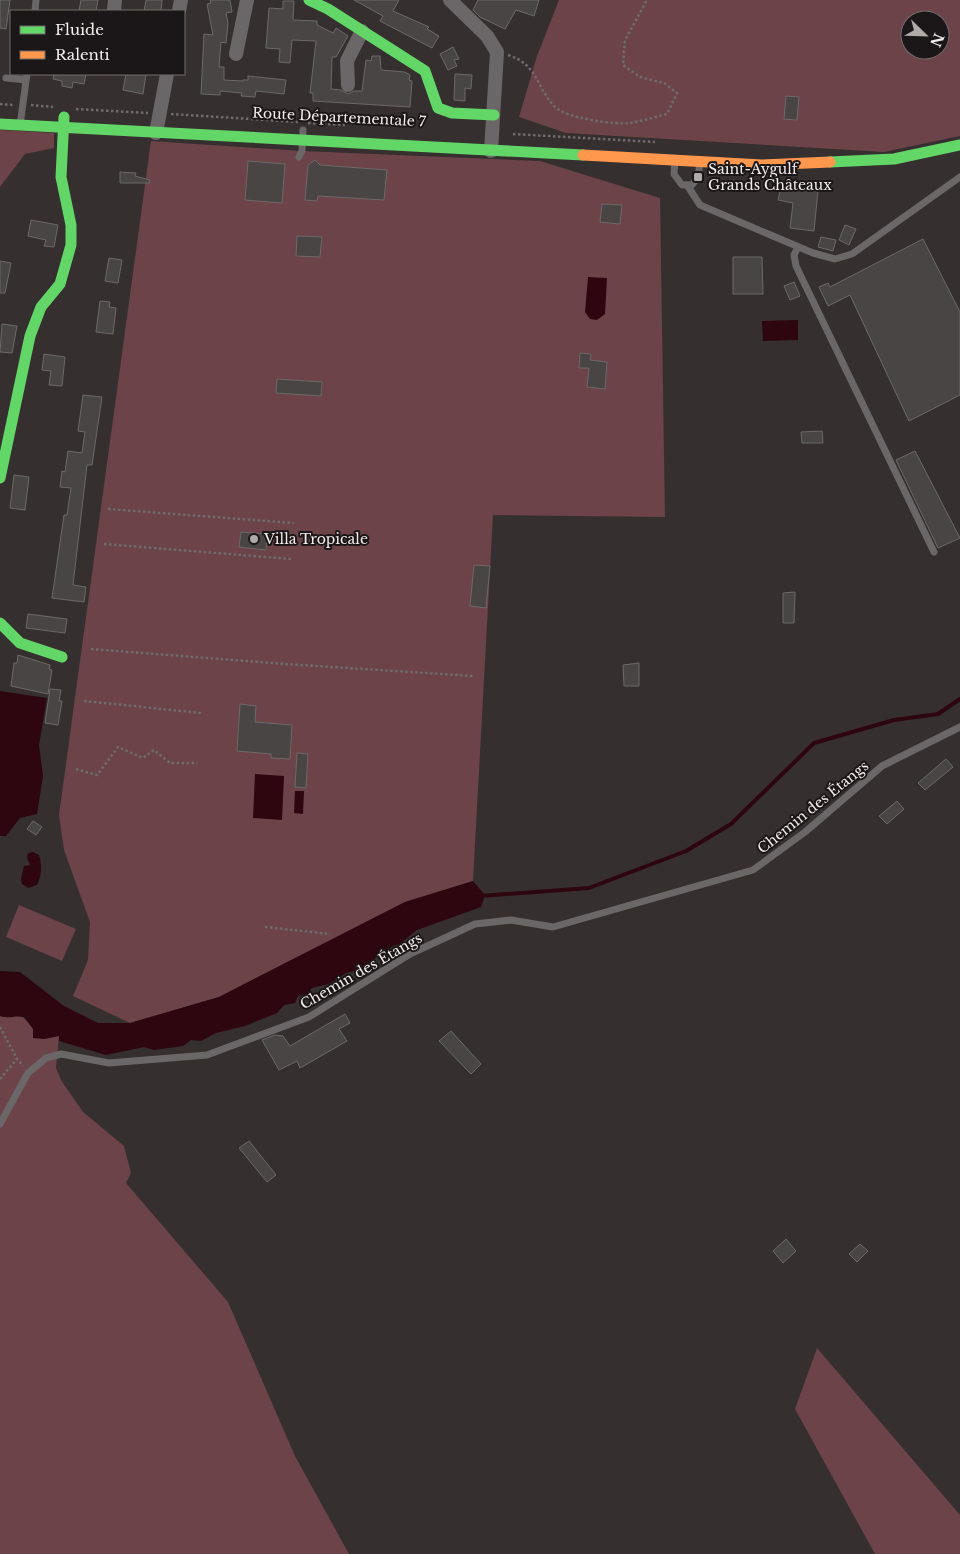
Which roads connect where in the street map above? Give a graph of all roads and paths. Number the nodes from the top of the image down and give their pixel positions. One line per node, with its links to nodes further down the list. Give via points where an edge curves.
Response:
1 (247, 0): 7 (street)
2 (309, 0): 5 (main road, via 328,8)
3 (450, 0): 6 (street, via 487,36)
4 (647, 0): 6 (path, via 625,40 623,65 640,77 664,83 678,93 667,114 628,124 574,117 556,108 522,60)
5 (362, 31): 11 (street, via 347,61); 16 (main road, via 425,71 438,108 452,113)
6 (497, 52): 16 (street)
7 (236, 54)
8 (167, 75): 18 (street)
9 (27, 77): 10 (lane); 17 (lane)
10 (6, 78)
11 (348, 85)
12 (0, 104): 14 (path)
13 (35, 106): 15 (path)
14 (3, 109): 17 (main road, Route Départementale 7)
15 (65, 115): 17 (main road, Route Départementale 7); 18 (main road, Route Départementale 7); 18 (path); 32 (main road, via 61,177 71,225 71,245 60,284 41,307 30,336)
16 (494, 115): 25 (street)
17 (21, 120): 19 (main road, Route Départementale 7)
18 (158, 123): 20 (path); 22 (main road, Route Départementale 7)
19 (0, 124)
20 (354, 126)
21 (511, 134): 23 (path)
22 (303, 135): 25 (main road, Route Départementale 7); 27 (lane)
23 (663, 142)
24 (960, 145): 28 (main road, Route Départementale 7, via 894,159 850,162 806,162 763,155)
25 (492, 146): 26 (main road, Route Départementale 7)
26 (676, 155): 28 (main road, Route Départementale 7); 30 (lane, via 674,174 682,185)
27 (299, 157)
28 (699, 157): 30 (lane, via 698,177 692,185)
29 (960, 177): 31 (lane, via 852,254 836,259)
30 (687, 185): 31 (lane, via 700,206)
31 (798, 247): 36 (lane, via 794,255 796,266)
32 (0, 478)
33 (108, 509): 34 (path)
34 (294, 523)
35 (104, 544): 37 (path)
36 (934, 552)
37 (291, 559)
38 (0, 623): 40 (main road, via 20,643)
39 (91, 649): 41 (path)
40 (62, 657)
41 (473, 676)
42 (84, 701): 43 (path)
43 (201, 713)
44 (960, 726): 51 (lane, Chemin des Étangs, via 882,766 805,832 753,870 553,927 511,920 476,924 410,954 309,1017 207,1055 109,1063 61,1054 46,1058)
45 (197, 763): 46 (path, via 170,763 154,750 142,758 118,747 97,775)
46 (76, 769)
47 (266, 927): 48 (path)
48 (330, 934)
49 (0, 1028): 50 (path)
50 (18, 1059): 51 (path); 52 (path)
51 (28, 1073): 53 (lane, Chemin des Étangs)
52 (0, 1079)
53 (0, 1124)

